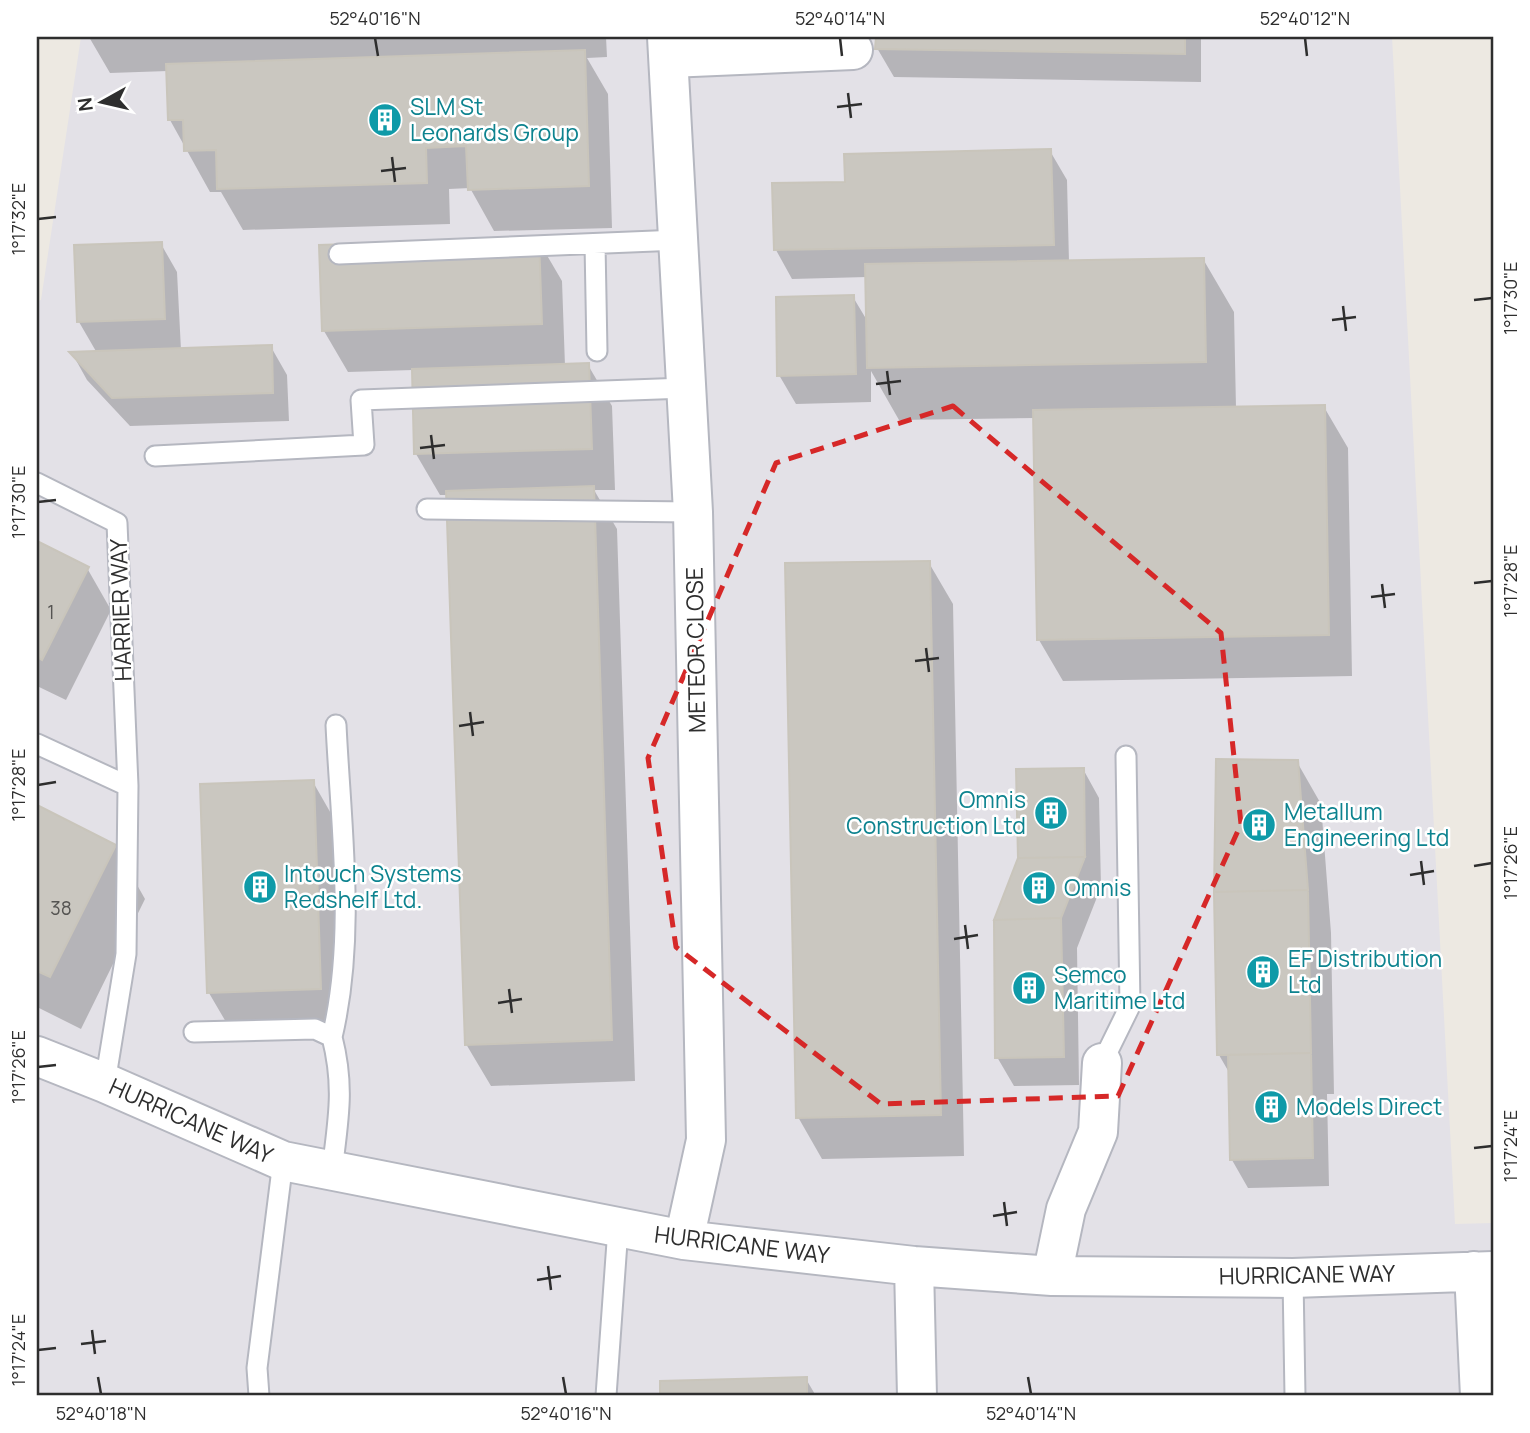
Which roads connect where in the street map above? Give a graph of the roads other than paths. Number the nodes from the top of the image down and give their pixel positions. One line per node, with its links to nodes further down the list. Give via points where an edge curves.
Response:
1 (668, 47): 2 (street, METEOR CLOSE); 3 (street, METEOR CLOSE)
2 (853, 50)
3 (679, 240): 4 (lane); 7 (street, METEOR CLOSE)
4 (595, 244): 5 (lane); 6 (lane)
5 (339, 254)
6 (597, 351)
7 (686, 388): 8 (lane, via 362,400 364,444); 11 (street, METEOR CLOSE)
8 (155, 456)
9 (37, 482): 15 (lane, HARRIER WAY, via 117,523)
10 (427, 509): 11 (lane)
11 (693, 512): 24 (street, METEOR CLOSE, via 706,1140)
12 (336, 725): 17 (lane, via 345,967)
13 (37, 744): 15 (lane)
14 (1126, 755): 19 (lane, via 1130,1006)
15 (128, 786): 20 (lane, HARRIER WAY, via 126,954)
16 (194, 1032): 17 (lane, via 315,1029)
17 (332, 1037): 22 (lane, via 340,1065 341,1099)
18 (37, 1056): 20 (street, HURRICANE WAY)
19 (1102, 1063): 27 (street, via 1098,1132 1066,1209)
20 (105, 1083): 21 (street, HURRICANE WAY)
21 (283, 1161): 22 (street, HURRICANE WAY); 29 (lane, via 257,1368)
22 (332, 1171): 23 (street, HURRICANE WAY)
23 (618, 1228): 24 (street, HURRICANE WAY); 30 (lane)
24 (684, 1240): 25 (street, HURRICANE WAY)
25 (914, 1266): 27 (street, HURRICANE WAY); 31 (street)
26 (1484, 1271): 28 (street, HURRICANE WAY); 33 (street, HURRICANE WAY)
27 (1052, 1276): 28 (street, HURRICANE WAY)
28 (1293, 1278): 32 (lane)
29 (258, 1396)
30 (606, 1396)
31 (917, 1396)
32 (1295, 1396)
33 (1480, 1396)

